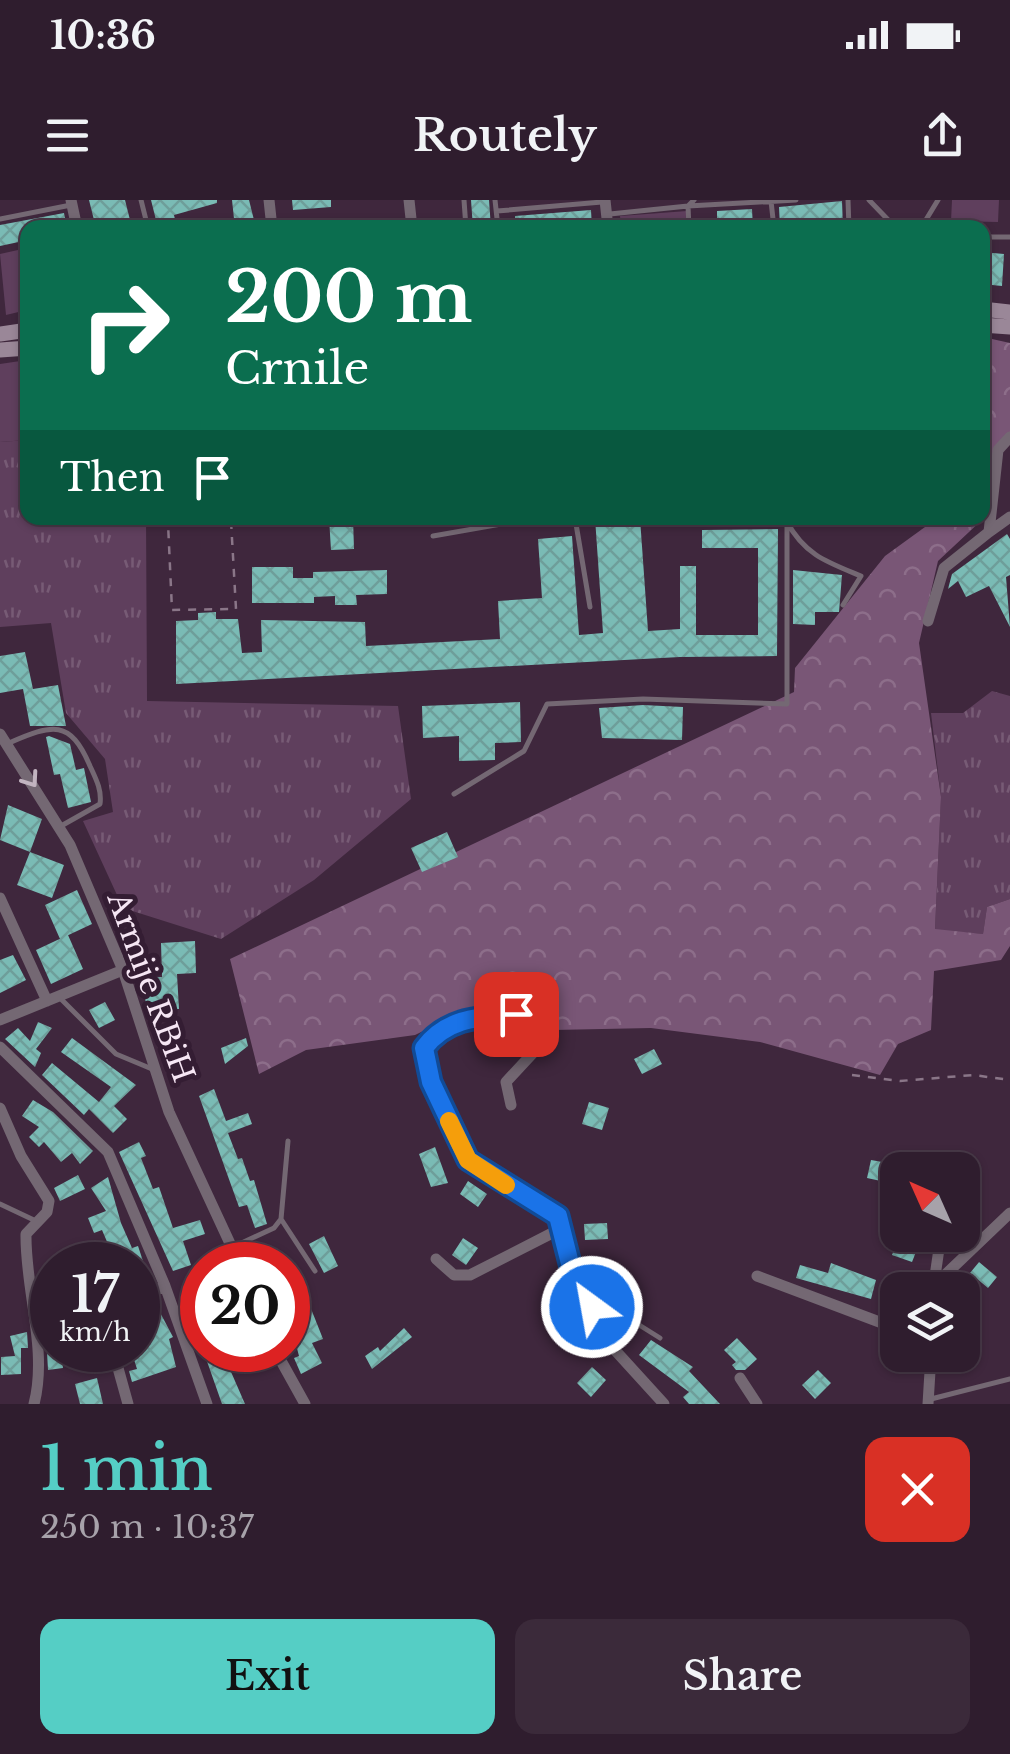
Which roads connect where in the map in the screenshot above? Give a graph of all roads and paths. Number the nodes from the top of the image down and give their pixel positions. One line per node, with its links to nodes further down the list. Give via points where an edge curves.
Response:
1 (495, 200): 7 (lane)
2 (796, 200): 4 (lane)
3 (869, 200): 11 (lane)
4 (771, 201): 6 (lane)
5 (72, 202): 9 (lane)
6 (691, 203): 8 (lane)
7 (496, 211): 8 (lane); 10 (lane)
8 (606, 211)
9 (0, 219)
10 (497, 220)
11 (888, 220)
12 (1010, 437): 14 (street, via 998,450)
13 (1010, 517): 22 (street)
14 (990, 523)
15 (168, 525): 26 (path)
16 (231, 525): 26 (path, via 236,609)
17 (496, 525): 23 (lane)
18 (576, 525): 25 (lane)
19 (787, 525): 29 (lane, via 786,704 546,704 524,752)
20 (790, 525): 24 (lane, via 816,558 861,576)
21 (990, 525): 22 (street)
22 (989, 532): 27 (street, via 944,568)
23 (434, 536)
24 (843, 604)
25 (590, 607)
26 (172, 610)
27 (928, 621)
28 (2, 742): 30 (street, Armije RBiH, one-way to 30); 30 (lane, via 51,729 78,740 100,787 100,804)
29 (454, 794)
30 (60, 826): 32 (street, Armije RBiH)
31 (0, 898): 33 (street)
32 (123, 970): 33 (street); 36 (street, Armije RBiH)
33 (52, 998): 34 (street); 36 (lane, via 116,1054)
34 (0, 1020)
35 (0, 1047): 53 (street, via 108,1152)
36 (156, 1070): 47 (street, Armije RBiH)
37 (852, 1075): 38 (path)
38 (1010, 1080)
39 (511, 1105): 46 (street, via 506,1082 545,1040 540,1023 516,1014 462,1019 432,1037 424,1048 431,1082 468,1160 547,1206)
40 (0, 1108): 45 (street, via 48,1201)
41 (288, 1141): 44 (lane)
42 (0, 1204): 45 (lane)
43 (1010, 1214): 51 (street)
44 (281, 1219): 48 (lane); 50 (lane)
45 (36, 1221): 64 (street, via 26,1234 25,1276 36,1351)
46 (564, 1227): 49 (street, via 465,1276); 55 (street)
47 (231, 1242)
48 (244, 1242)
49 (436, 1258)
50 (315, 1271)
51 (946, 1272)
52 (757, 1276): 56 (street)
53 (165, 1286): 54 (street); 66 (street)
54 (160, 1288)
55 (583, 1315): 57 (lane, via 604,1303); 68 (street)
56 (880, 1322)
57 (660, 1338)
58 (120, 1372): 65 (street)
59 (287, 1372): 67 (street)
60 (929, 1372): 63 (street)
61 (740, 1378): 69 (street)
62 (1010, 1380): 63 (lane)
63 (928, 1402)
64 (34, 1404)
65 (128, 1404)
66 (207, 1404)
67 (304, 1404)
68 (664, 1404)
69 (756, 1404)

